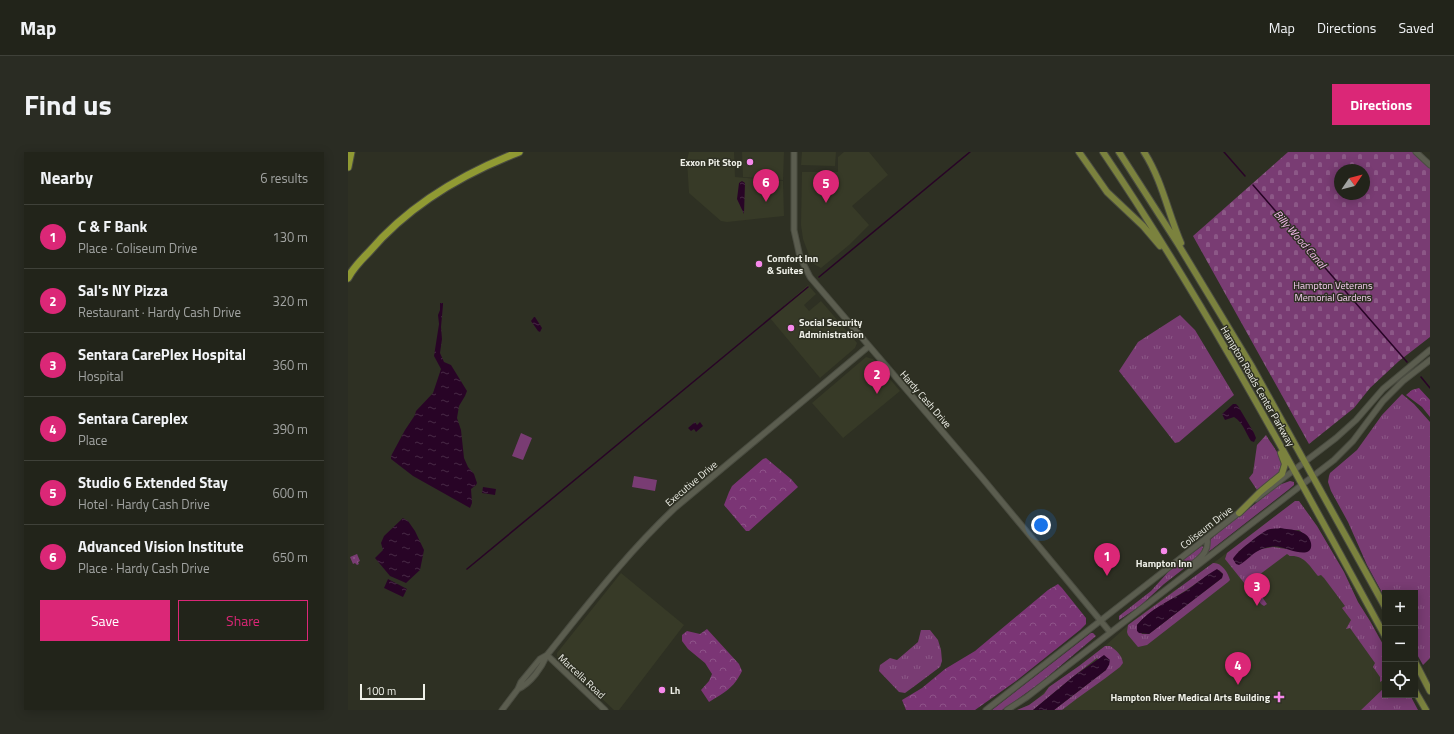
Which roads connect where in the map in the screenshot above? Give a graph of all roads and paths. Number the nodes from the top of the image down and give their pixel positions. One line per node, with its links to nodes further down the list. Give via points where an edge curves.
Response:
1 (351, 152): 10 (highway)
2 (519, 152): 13 (highway, via 455,181 425,200 398,221 376,243)
3 (794, 152): 14 (street, Hardy Cash Drive, via 793,223 800,257 814,283)
4 (1079, 152): 12 (main road, via 1107,192 1143,226)
5 (1103, 152): 12 (main road, Hampton Roads Center Parkway)
6 (1119, 152): 11 (main road, Hampton Roads Center Parkway)
7 (1144, 152): 11 (main road, via 1157,176 1173,224)
8 (1416, 152): 9 (street)
9 (1430, 165)
10 (348, 167)
11 (1192, 266): 18 (main road, Hampton Roads Center Parkway)
12 (1182, 275): 17 (main road, Hampton Roads Center Parkway)
13 (348, 278)
14 (869, 346): 27 (street, Hardy Cash Drive); 31 (street, Executive Drive, via 657,525)
15 (1430, 350): 18 (street, Coliseum Drive, via 1378,394 1350,426)
16 (1430, 360): 20 (street, via 1389,395 1347,448)
17 (1251, 391): 19 (main road, Hampton Roads Center Parkway); 22 (main road, via 1284,458 1285,467 1281,476)
18 (1306, 462): 19 (street, Coliseum Drive); 20 (main road, Hampton Roads Center Parkway)
19 (1295, 470): 21 (main road, Hampton Roads Center Parkway); 22 (street, Coliseum Drive)
20 (1313, 476): 21 (street); 25 (main road, Hampton Roads Center Parkway)
21 (1302, 484): 24 (main road, Hampton Roads Center Parkway); 26 (street)
22 (1239, 513): 23 (street, Coliseum Drive)
23 (1207, 538): 26 (street, via 1202,556 1169,582); 27 (street, Coliseum Drive)
24 (1360, 590): 28 (main road, Hampton Roads Center Parkway); 30 (main road)
25 (1382, 601)
26 (1145, 606): 29 (street)
27 (1101, 621): 29 (street, Hardy Cash Drive); 37 (street, Coliseum Drive)
28 (1382, 630)
29 (1110, 632): 38 (street)
30 (1382, 636)
31 (547, 655): 35 (street, Executive Drive, via 525,686 518,689); 36 (street, Marcella Road)
32 (1418, 668): 33 (main road)
33 (1430, 691)
34 (1418, 696): 39 (main road)
35 (502, 710)
36 (605, 710)
37 (986, 710)
38 (1007, 710)
39 (1426, 710)

